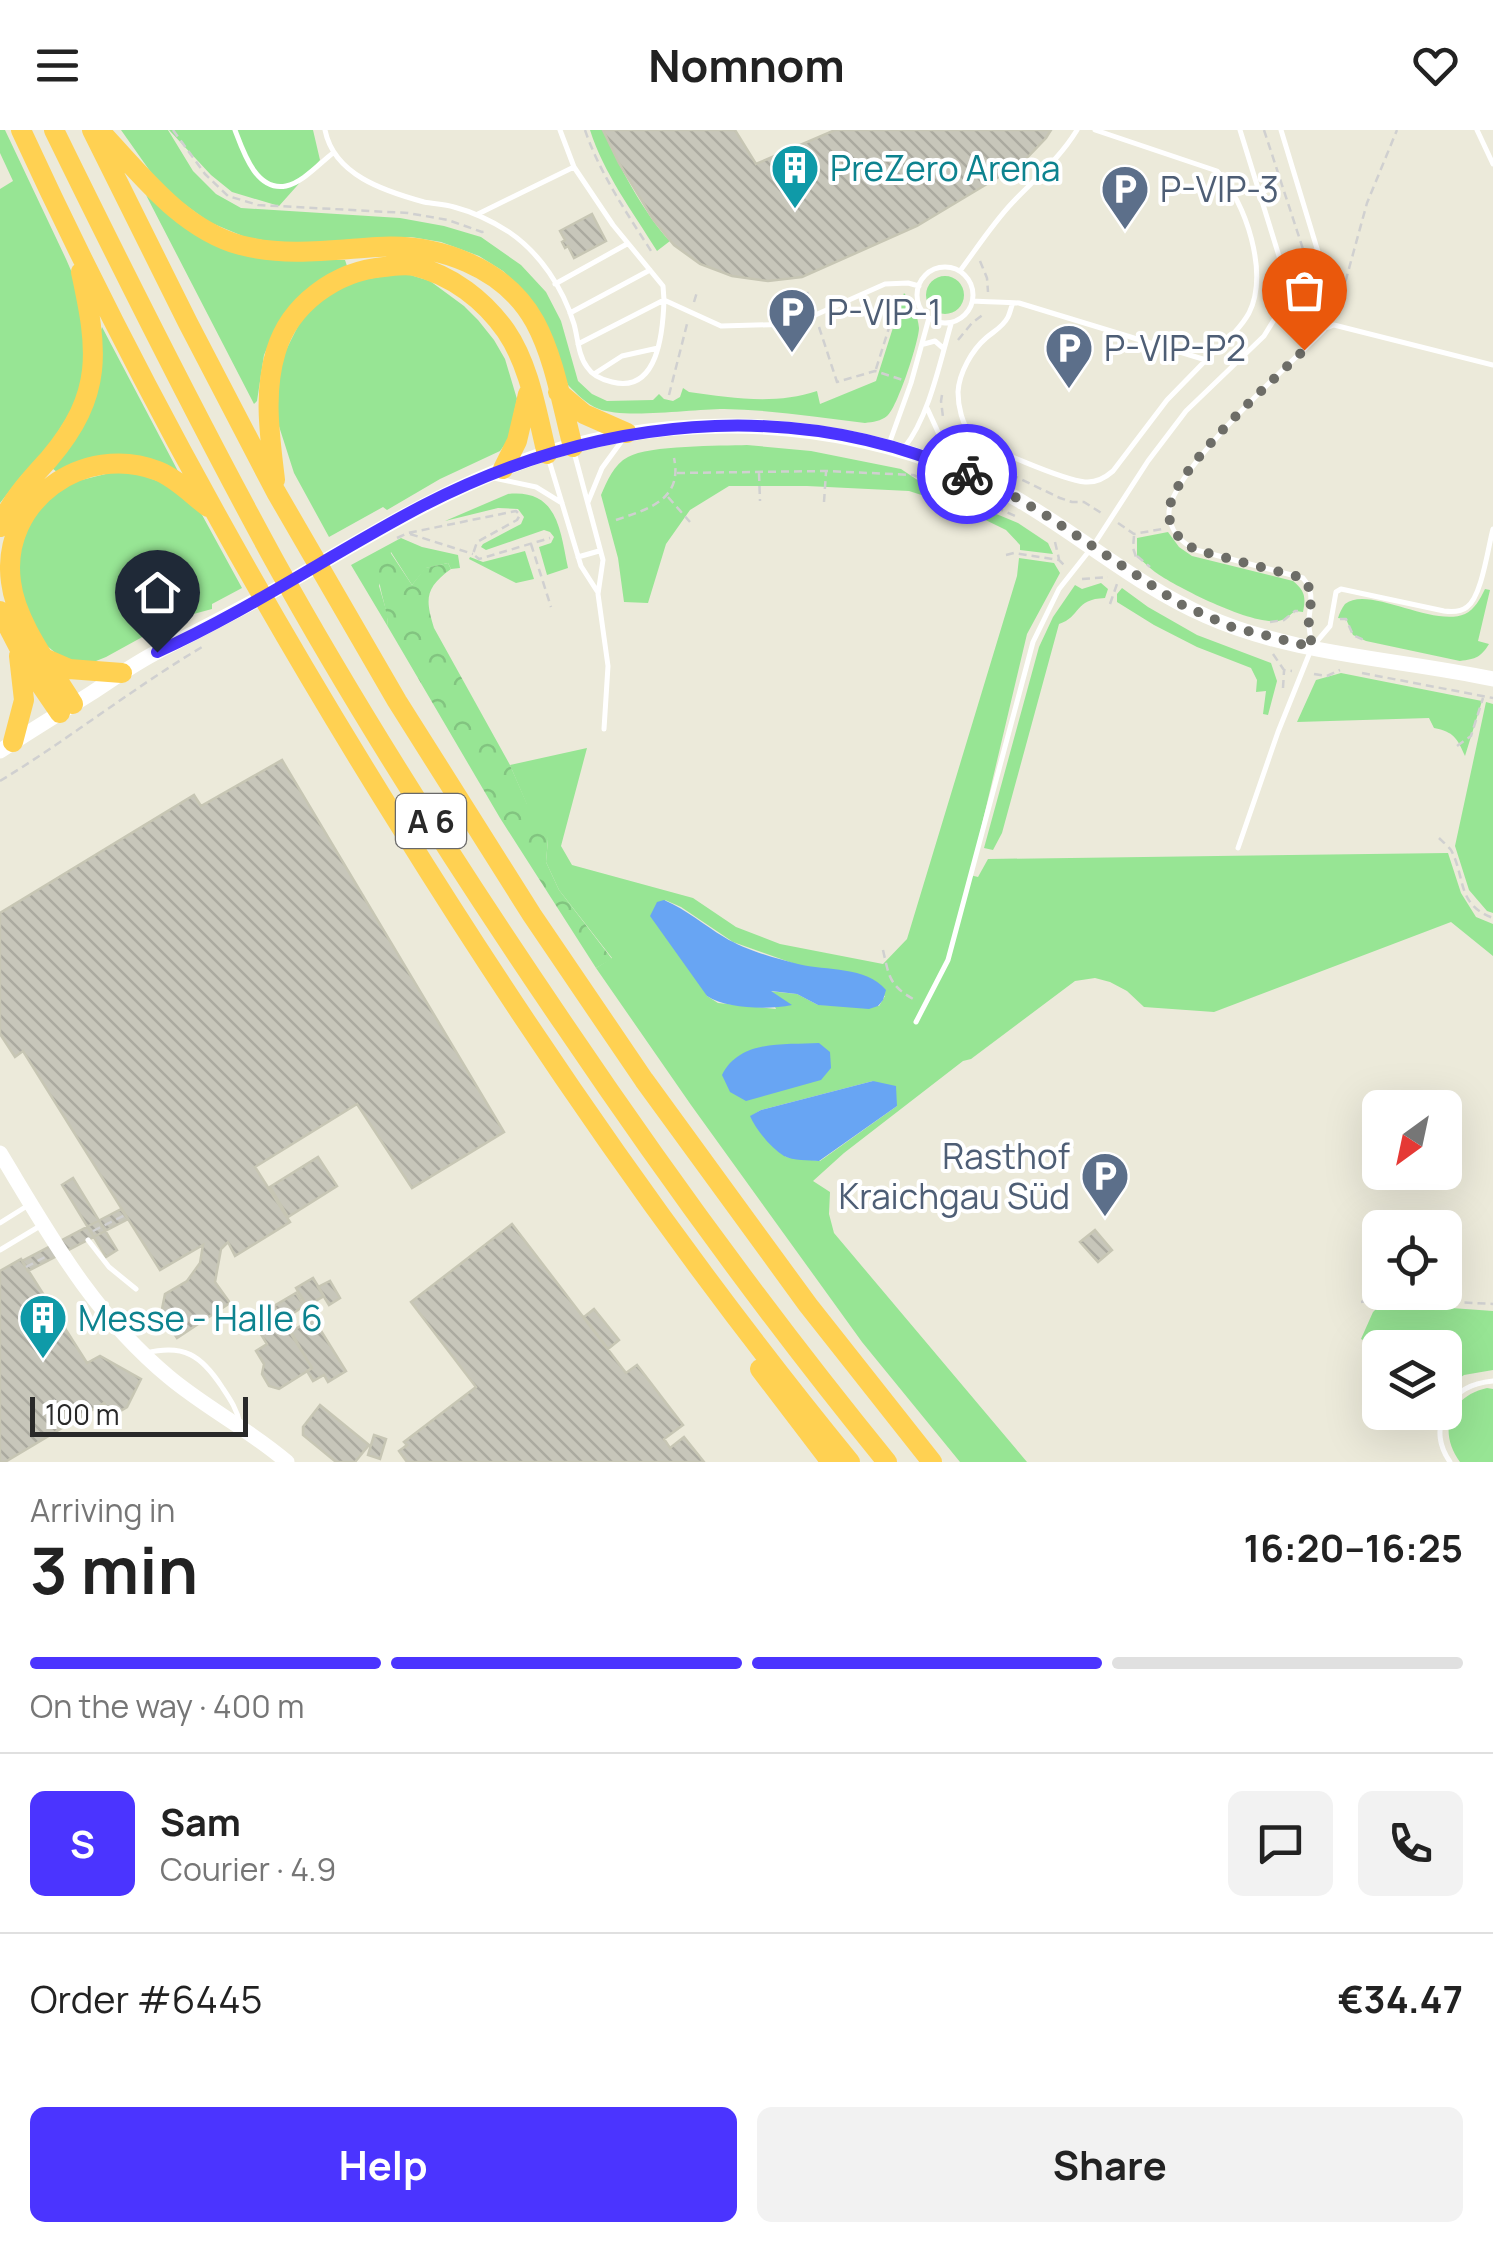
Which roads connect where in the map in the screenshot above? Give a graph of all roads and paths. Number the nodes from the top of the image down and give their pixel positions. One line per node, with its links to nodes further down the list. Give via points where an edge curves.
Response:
1 (21, 130): 21 (highway)
2 (54, 130): 142 (highway, A 6, via 276,562 417,798 657,1160)
3 (96, 130): 54 (highway, via 160,195 216,236 275,252 413,246 446,253 495,278 535,322); 69 (highway, A 6)
4 (174, 130): 20 (path, via 228,196 258,205 408,212 482,232)
5 (235, 130): 16 (lane, via 255,174 273,186 288,186)
6 (325, 130): 16 (lane)
7 (560, 130): 18 (lane)
8 (585, 130): 24 (path)
9 (1077, 130): 23 (lane)
10 (1095, 130): 47 (lane, via 1217,171 1237,200 1256,259 1255,297 1247,316)
11 (1240, 130): 77 (lane, via 1283,269 1284,295 1264,336 1186,412)
12 (1264, 130): 35 (path, via 1323,308)
13 (1281, 130): 35 (lane)
14 (1396, 130): 35 (path)
15 (1476, 130): 17 (lane)
16 (333, 153): 19 (lane, via 360,178)
17 (1493, 164)
18 (574, 167): 19 (lane); 22 (lane)
19 (476, 215): 20 (lane)
20 (498, 226): 28 (lane, via 525,244)
21 (74, 240): 75 (highway); 80 (highway, via 94,335 90,383 71,432 20,491)
22 (628, 244): 25 (lane); 28 (lane)
23 (974, 252): 26 (lane); 33 (path, via 988,278)
24 (653, 254)
25 (650, 270): 31 (lane, via 664,286); 36 (lane)
26 (960, 272): 29 (lane, via 939,268); 32 (lane, via 972,286)
27 (900, 283): 29 (lane); 37 (lane); 49 (path)
28 (555, 284): 36 (lane)
29 (919, 286): 38 (lane, via 918,304)
30 (807, 292): 37 (path)
31 (664, 300): 37 (lane, via 722,326 794,324); 41 (lane); 43 (lane)
32 (973, 302): 33 (lane); 39 (lane)
33 (988, 302): 34 (lane); 46 (path)
34 (1013, 302): 47 (lane); 47 (lane, via 964,369 958,391 963,420 982,443 1083,482 1105,478)
35 (1333, 310): 40 (lane)
36 (570, 312): 41 (lane)
37 (815, 316): 49 (path, via 837,382)
38 (929, 318): 39 (lane); 42 (lane)
39 (952, 322): 45 (lane)
40 (1324, 330): 48 (lane, via 1334,325); 81 (lane, via 1191,468 1174,492)
41 (578, 344): 50 (lane)
42 (922, 344): 45 (lane, via 935,341); 51 (lane)
43 (658, 348): 50 (lane, via 622,356); 50 (lane, via 646,376 625,385)
44 (680, 348): 55 (path)
45 (943, 348): 53 (lane)
46 (953, 354)
47 (1206, 360)
48 (1493, 365)
49 (876, 371): 51 (path)
50 (594, 374)
51 (910, 383): 61 (lane)
52 (530, 387): 62 (highway); 66 (highway, via 520,432); 69 (highway, via 508,332 468,291 410,265 348,274 301,308 276,347 268,396)
53 (932, 389): 56 (lane); 57 (path, via 942,392)
54 (558, 392): 58 (highway, via 584,414); 60 (highway)
55 (669, 395)
56 (927, 407): 61 (lane, via 915,434); 65 (lane)
57 (944, 422)
58 (627, 434): 60 (street); 61 (street, via 768,427); 74 (lane)
59 (951, 437): 77 (path, via 984,462)
60 (573, 447): 62 (street); 74 (lane)
61 (895, 448): 65 (street)
62 (547, 454): 66 (street); 73 (lane)
63 (674, 458): 68 (path)
64 (826, 471): 67 (path); 72 (path); 76 (path, via 913,475)
65 (962, 471): 88 (street)
66 (494, 472): 73 (lane); 106 (street)
67 (759, 472): 68 (path); 71 (path)
68 (677, 473): 70 (path)
69 (276, 492): 143 (highway, A 6, via 397,701 609,1029 726,1195)
70 (666, 496): 78 (path); 79 (path)
71 (760, 501)
72 (824, 502)
73 (562, 503): 93 (lane)
74 (587, 504): 89 (lane)
75 (214, 511): 105 (highway, via 161,472 128,464 78,470 54,484 24,518 10,570 18,608); 130 (highway, via 449,904 613,1152)
76 (1018, 518)
77 (1111, 518): 81 (path, via 1134,534); 88 (lane)
78 (616, 520)
79 (690, 522)
80 (0, 527)
81 (1173, 527): 98 (lane, via 1196,550 1303,578 1312,596)
82 (1493, 529): 99 (lane, via 1478,590 1465,609 1444,611 1341,588)
83 (408, 533): 86 (path); 90 (path); 90 (path, via 520,515 477,542)
84 (1048, 536): 91 (path, via 1059,560)
85 (550, 538): 87 (path)
86 (393, 540)
87 (531, 544): 90 (path, via 479,559); 96 (path)
88 (1093, 546): 103 (street, via 1206,616); 118 (lane, via 1059,590 1033,642 948,960)
89 (600, 551): 93 (lane); 95 (lane)
90 (473, 554)
91 (1006, 555)
92 (1136, 556): 94 (path)
93 (578, 557): 95 (lane)
94 (1156, 573)
95 (598, 594): 110 (lane, via 608,666)
96 (551, 608)
97 (0, 612): 104 (highway)
98 (1310, 613): 100 (path, via 1294,610); 103 (lane)
99 (1332, 618): 102 (path, via 1346,619 1353,635); 103 (lane)
100 (1270, 622)
101 (214, 640): 113 (path)
102 (1366, 641)
103 (1312, 647): 107 (street); 115 (lane)
104 (19, 649): 109 (highway); 111 (highway, via 24,700)
105 (46, 659): 106 (highway, via 69,669); 109 (highway)
106 (122, 673): 109 (street)
107 (1493, 678)
108 (1484, 696): 112 (path, via 1471,736)
109 (66, 709): 111 (street)
110 (604, 728)
111 (6, 746)
112 (1456, 746)
113 (0, 781)
114 (1439, 838): 116 (path, via 1450,849 1465,896)
115 (1238, 848)
116 (1493, 918)
117 (883, 950): 118 (path, via 894,985)
118 (925, 1005): 119 (lane)
119 (916, 1022)
120 (0, 1153): 121 (street)
121 (31, 1204): 123 (lane); 124 (street)
122 (125, 1215): 125 (path)
123 (0, 1223)
124 (44, 1224): 128 (lane); 134 (street, via 81,1284)
125 (92, 1232)
126 (88, 1240): 131 (lane)
127 (59, 1249): 129 (path)
128 (0, 1250)
129 (26, 1266)
130 (706, 1277): 140 (highway, via 744,1346); 141 (highway)
131 (136, 1289)
132 (1361, 1302): 133 (path)
133 (1493, 1304)
134 (142, 1354): 137 (street); 137 (lane, via 164,1348 194,1356 227,1394)
135 (1493, 1380): 136 (lane)
136 (1462, 1390)
137 (240, 1427): 139 (street)
138 (1440, 1430): 144 (lane)
139 (287, 1462)
140 (831, 1462)
141 (850, 1462)
142 (887, 1462)
143 (932, 1462)
144 (1450, 1462)

